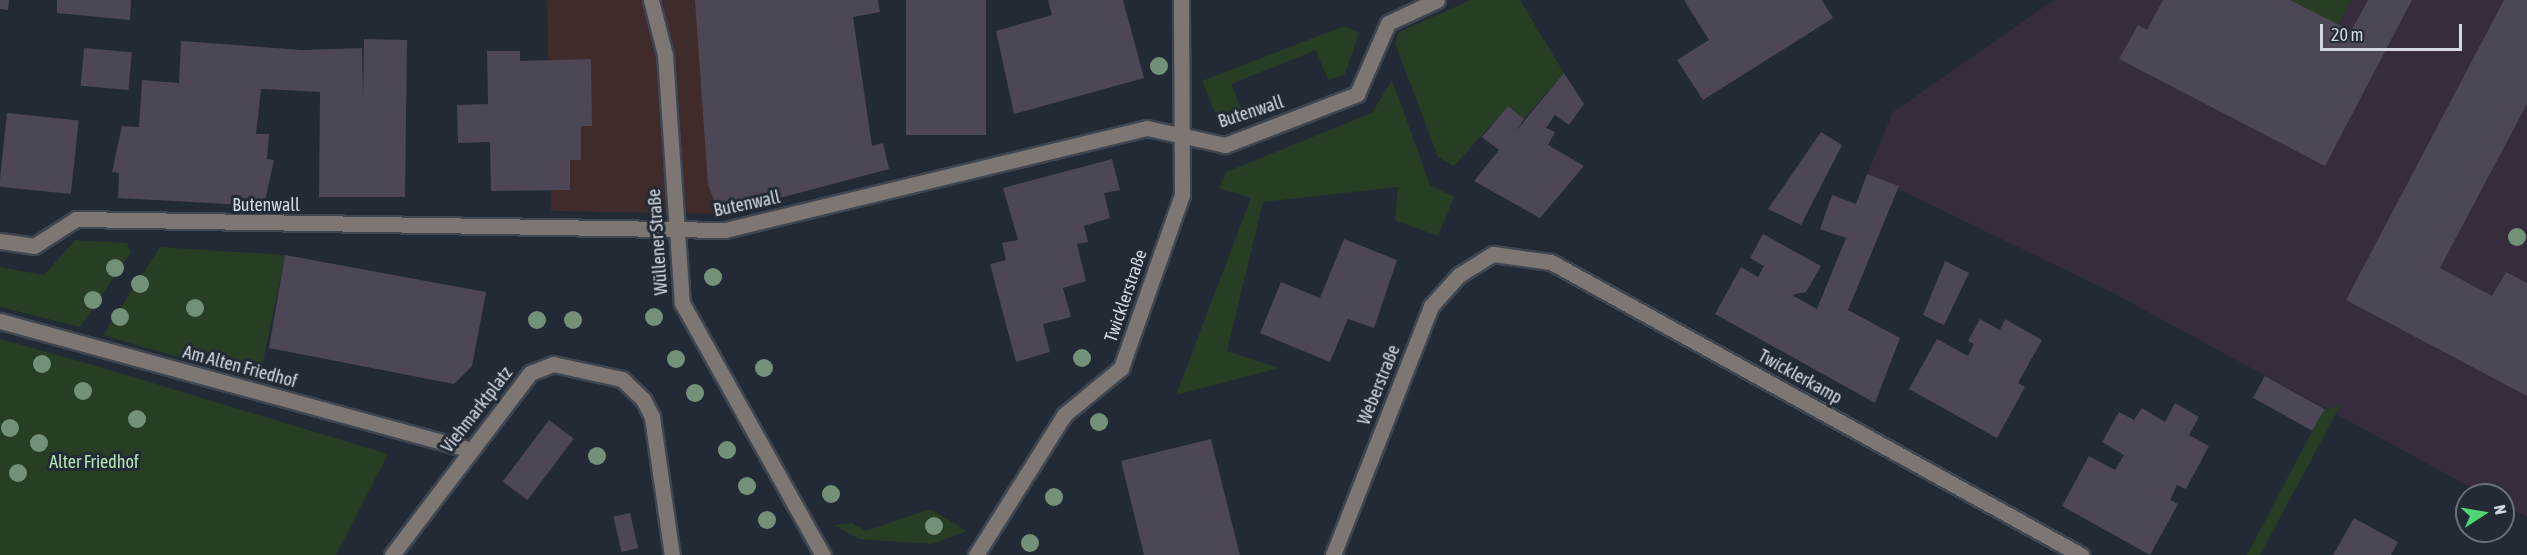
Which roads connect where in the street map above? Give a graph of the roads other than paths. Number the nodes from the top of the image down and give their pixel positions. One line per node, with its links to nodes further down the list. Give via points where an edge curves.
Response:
1 (651, 0): 5 (street, Wüllener Straße, via 665,56)
2 (1181, 0): 4 (street, Twicklerstraße)
3 (1437, 0): 4 (street, Butenwall, via 1388,23 1357,94 1225,145)
4 (1180, 137): 5 (street, Butenwall, via 1147,128 725,231); 13 (street, Twicklerstraße, via 1182,195 1121,368 1064,415)
5 (676, 233): 6 (street, Butenwall, via 76,219 34,246); 12 (street, Wüllener Straße, via 681,303)
6 (0, 241)
7 (1493, 254): 14 (street, Weberstraße, via 1459,275 1431,306); 15 (street, Twicklerkamp, via 1551,262)
8 (0, 321): 9 (street, Am Alten Friedhof)
9 (470, 450): 10 (street, Viehmarktplatz); 11 (street, Viehmarktplatz, via 541,366 567,365 622,379 652,417)
10 (393, 555)
11 (672, 555)
12 (823, 555)
13 (976, 555)
14 (1333, 555)
15 (2081, 555)

